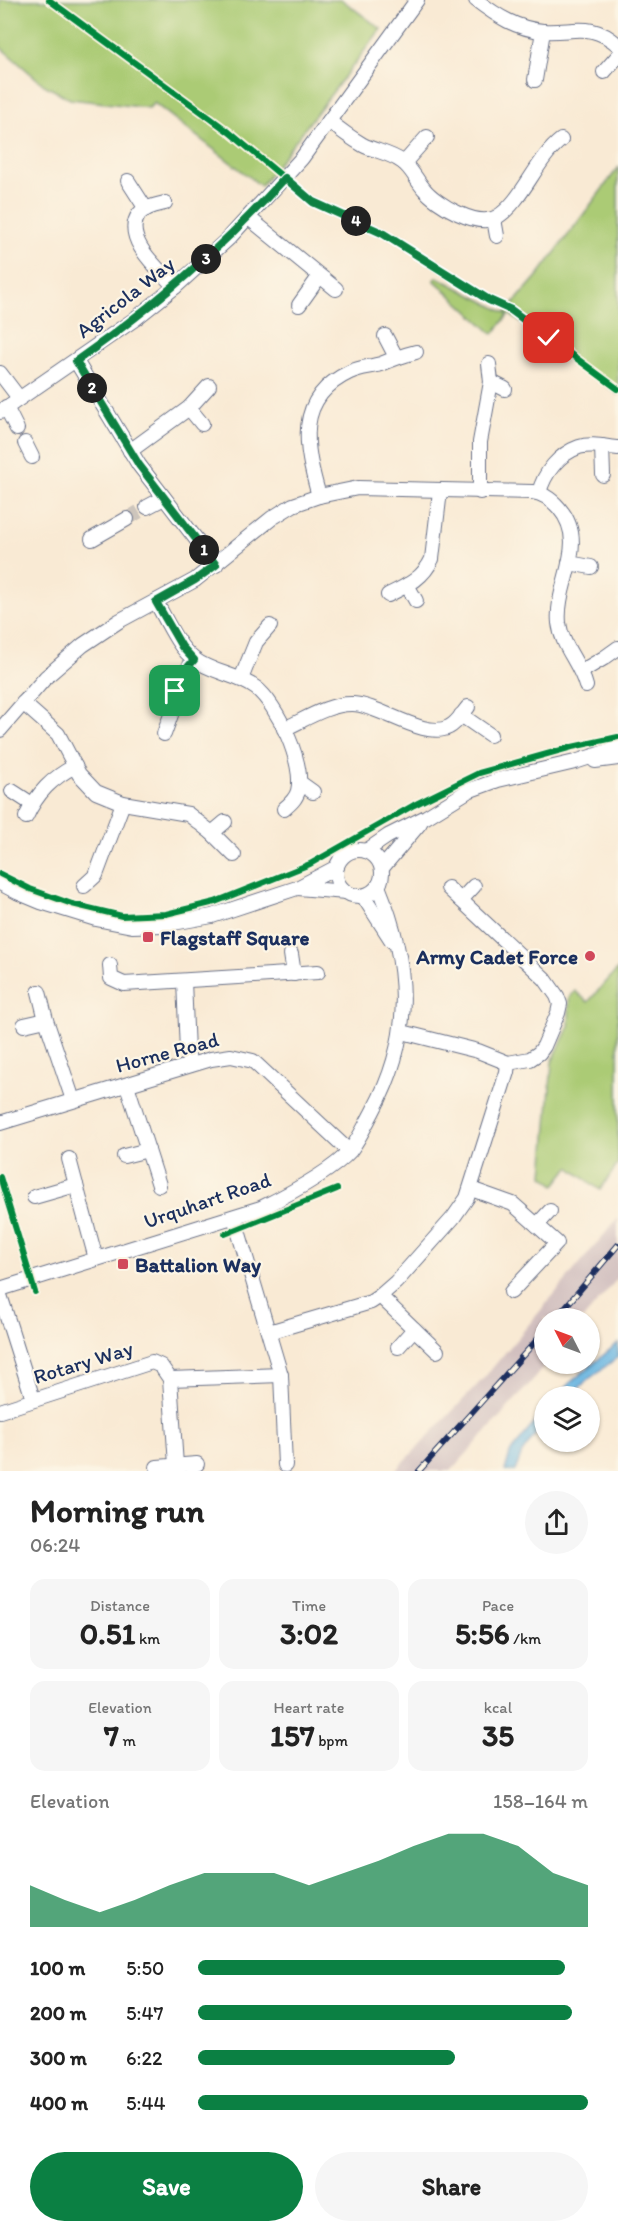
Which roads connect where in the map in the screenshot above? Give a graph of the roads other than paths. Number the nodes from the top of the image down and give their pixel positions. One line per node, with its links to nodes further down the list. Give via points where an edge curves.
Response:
1 (417, 0): 9 (street, Agricola Way)
2 (477, 0): 3 (street)
3 (492, 5): 4 (street, via 514,25)
4 (543, 31): 5 (street, via 586,28 600,32); 8 (street)
5 (618, 45)
6 (618, 56): 7 (street)
7 (604, 72)
8 (535, 80)
9 (329, 121): 12 (street, via 362,144); 16 (street, Agricola Way)
10 (427, 137): 12 (street)
11 (541, 137): 17 (street, via 556,144 508,207)
12 (404, 163): 17 (street, via 424,190 442,205 473,218)
13 (128, 181): 15 (street)
14 (165, 202): 15 (street)
15 (146, 209): 20 (street, via 136,221 136,238)
16 (249, 218): 19 (street); 20 (street, Agricola Way)
17 (494, 219): 18 (street)
18 (497, 236)
19 (320, 277): 21 (street); 22 (street)
20 (175, 287): 26 (street, Agricola Way)
21 (336, 289)
22 (299, 305)
23 (385, 336): 25 (street)
24 (416, 351): 25 (street)
25 (396, 357): 46 (street, via 347,373 316,400 306,440)
26 (76, 361): 32 (street, Agricola Way); 40 (street)
27 (489, 364): 29 (street)
28 (0, 372): 32 (street)
29 (490, 382): 31 (street); 44 (street, via 480,442)
30 (208, 387): 33 (street)
31 (505, 389)
32 (19, 398): 34 (street, Agricola Way)
33 (189, 408): 35 (street); 40 (street)
34 (3, 409): 36 (street)
35 (202, 424)
36 (17, 429)
37 (25, 443): 41 (street)
38 (602, 446): 39 (street); 42 (street); 45 (street, via 573,450 545,474)
39 (618, 448)
40 (130, 451): 47 (street)
41 (32, 457)
42 (603, 475)
43 (440, 490): 44 (street); 46 (street, via 358,488); 54 (street, via 432,559 424,573)
44 (480, 492): 45 (street)
45 (539, 493): 51 (street, via 561,511 571,528)
46 (319, 496): 52 (street, via 272,518)
47 (164, 498): 48 (street); 52 (street)
48 (147, 507)
49 (127, 519): 50 (street)
50 (92, 539)
51 (570, 563): 53 (street); 61 (street, via 559,622 567,649)
52 (216, 565): 57 (street)
53 (591, 567)
54 (407, 585): 55 (street); 56 (street)
55 (388, 595)
56 (416, 601)
57 (156, 602): 60 (street); 64 (street, via 83,645)
58 (270, 626): 62 (street, via 256,642)
59 (618, 648): 61 (street)
60 (194, 660): 62 (street); 67 (street, via 177,685)
61 (582, 671): 63 (street)
62 (241, 679): 65 (street, via 264,694)
63 (585, 686)
64 (23, 703): 66 (street); 70 (street, via 58,734)
65 (284, 729): 68 (street, via 348,704 433,730 452,726 464,711); 71 (street, via 296,759)
66 (0, 730)
67 (164, 734)
68 (490, 735)
69 (617, 750): 76 (street, via 482,785)
70 (75, 766): 72 (street, via 51,780 29,810); 74 (street, via 96,792)
71 (299, 782): 73 (street); 75 (street, via 295,798)
72 (12, 791)
73 (312, 792)
74 (123, 803): 78 (street, via 188,814); 84 (street, via 101,879)
75 (284, 809)
76 (426, 817): 79 (street); 82 (street)
77 (225, 822): 78 (street)
78 (212, 833): 80 (street)
79 (366, 851): 81 (street, via 352,852); 82 (street)
80 (234, 855)
81 (338, 867): 87 (street); 89 (street, via 339,883)
82 (382, 868): 85 (street)
83 (0, 883): 87 (street, via 41,902 96,919 146,926 212,916)
84 (84, 886)
85 (378, 886): 90 (street); 92 (street, Urquhart Road, via 392,919)
86 (474, 886): 91 (street)
87 (297, 888): 89 (street)
88 (448, 888): 91 (street)
89 (346, 892): 90 (street)
90 (363, 896): 92 (street, Urquhart Road)
91 (461, 900): 102 (street, via 546,979 560,1004 556,1022 539,1053)
92 (396, 948): 101 (street, Urquhart Road, via 403,987)
93 (291, 954): 96 (street)
94 (110, 965): 97 (street, via 111,978 118,983)
95 (318, 972): 96 (street)
96 (294, 974): 97 (street)
97 (184, 981): 103 (street)
98 (39, 992): 99 (street)
99 (46, 1020): 100 (street); 105 (street)
100 (24, 1025)
101 (402, 1032): 102 (street, via 478,1051); 108 (street, Urquhart Road, via 388,1081)
102 (508, 1063): 113 (street)
103 (190, 1065): 104 (street, Horne Road); 108 (street, Horne Road, via 231,1056 253,1061)
104 (127, 1085): 105 (street, Horne Road); 107 (street)
105 (73, 1100): 106 (street, Horne Road)
106 (0, 1123)
107 (148, 1150): 109 (street); 112 (street)
108 (350, 1151): 116 (street, Urquhart Road, via 296,1190)
109 (124, 1156)
110 (69, 1159): 111 (street)
111 (76, 1185): 114 (street); 118 (street)
112 (159, 1185)
113 (471, 1189): 117 (street, via 513,1204); 122 (street, via 448,1225)
114 (34, 1197)
115 (550, 1211): 117 (street)
116 (234, 1217): 118 (street, Urquhart Road); 124 (street)
117 (537, 1225): 120 (street, via 557,1243)
118 (96, 1259): 119 (street, Urquhart Road)
119 (0, 1289)
120 (511, 1292)
121 (0, 1295): 129 (street)
122 (380, 1296): 123 (street); 124 (street, via 362,1305)
123 (414, 1329): 125 (street); 126 (street)
124 (269, 1332): 127 (street)
125 (398, 1347)
126 (437, 1351)
127 (281, 1375): 128 (street); 133 (street)
128 (170, 1379): 129 (street, Rotary Way, via 161,1366 152,1362); 132 (street)
129 (33, 1399): 130 (street, Rotary Way)
130 (0, 1411)
131 (197, 1464): 132 (street)
132 (176, 1465): 134 (street)
133 (285, 1465)
134 (157, 1467)

